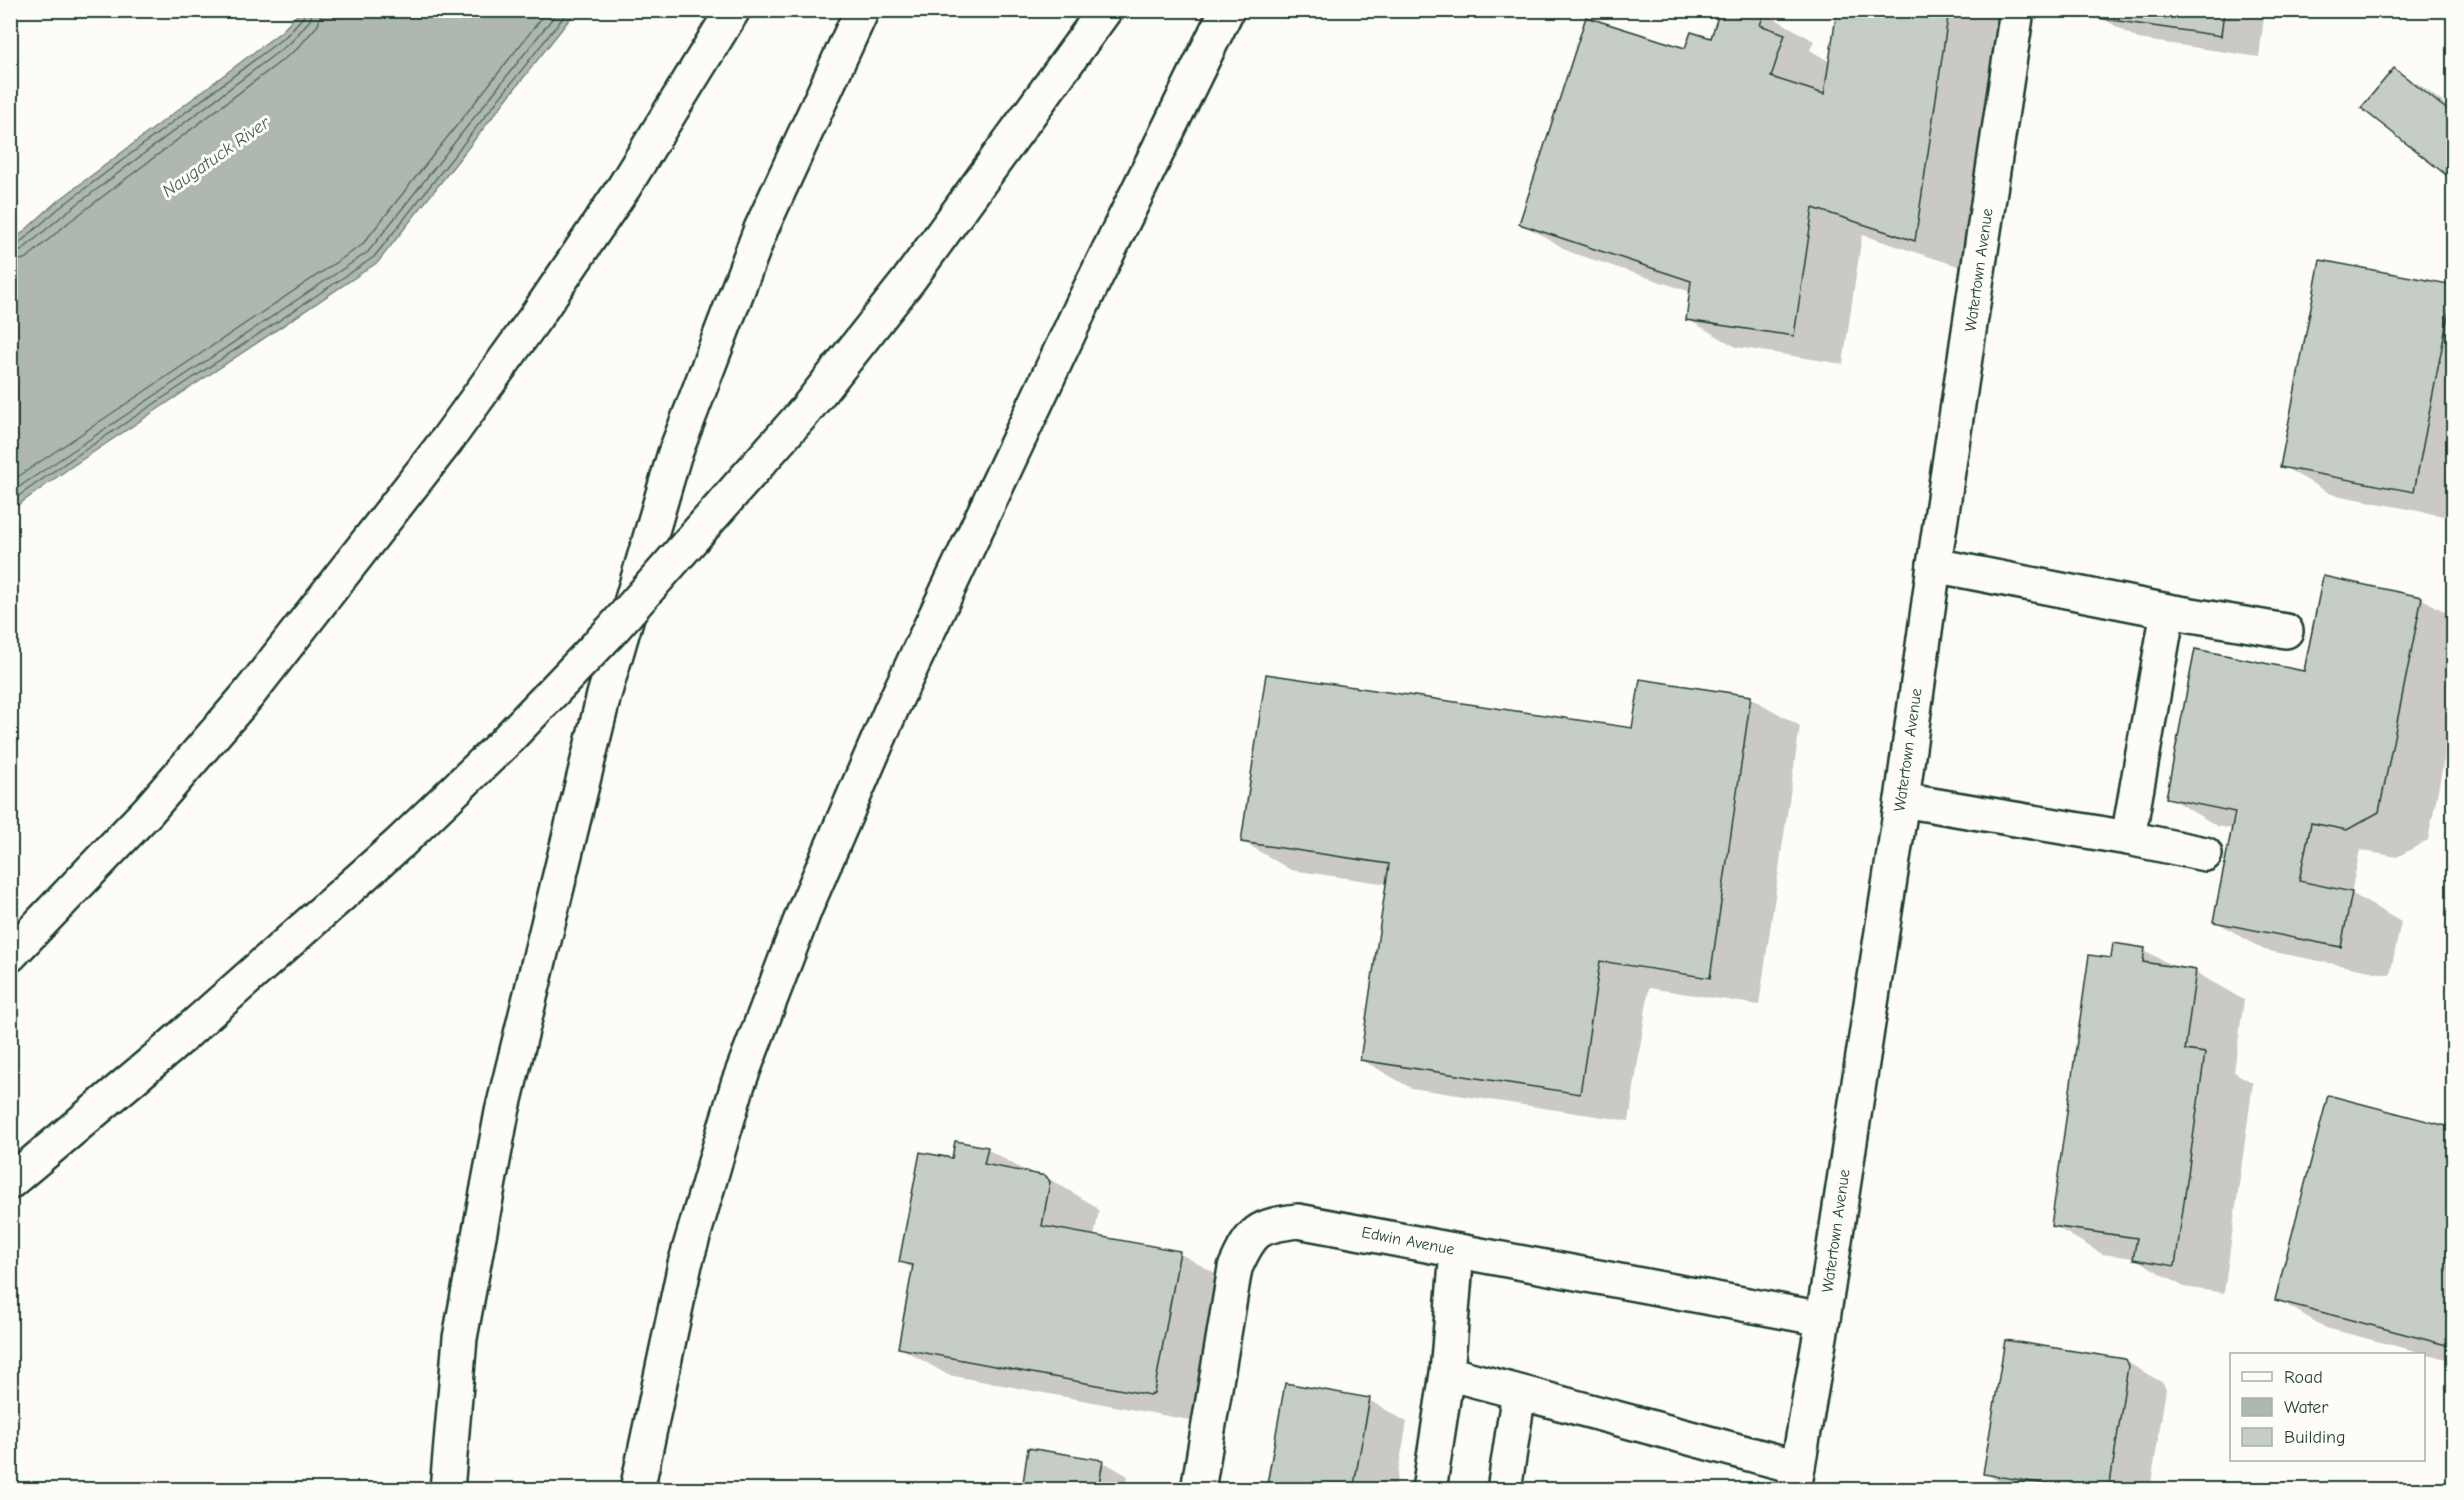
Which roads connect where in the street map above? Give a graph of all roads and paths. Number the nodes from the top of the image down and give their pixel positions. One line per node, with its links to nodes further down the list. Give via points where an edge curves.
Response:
1 (732, 10): 12 (main road, via 624,187 447,440 248,695 148,811)
2 (862, 10): 19 (main road, via 761,228 674,456 604,695 502,1112 460,1338)
3 (1105, 10): 13 (main road, bridge, via 908,281 805,411 611,631 402,842)
4 (1227, 10): 20 (main road, via 1084,301 892,708 805,909 738,1084 684,1264)
5 (2017, 10): 6 (main road, Watertown Avenue)
6 (1934, 566): 7 (main road); 9 (main road, Watertown Avenue)
7 (2168, 611): 8 (main road); 10 (main road)
8 (2286, 631)
9 (1902, 800): 10 (main road); 15 (main road, Watertown Avenue)
10 (2128, 838): 11 (main road)
11 (2205, 854)
12 (10, 955)
13 (10, 1182)
14 (1457, 1251): 15 (main road, Edwin Avenue); 16 (main road); 21 (main road, Edwin Avenue, via 1298,1221 1268,1225 1247,1242 1235,1268)
15 (1823, 1319): 18 (main road, Watertown Avenue)
16 (1447, 1373): 17 (main road); 22 (main road)
17 (1519, 1392): 18 (main road); 23 (main road)
18 (1796, 1478)
19 (447, 1490)
20 (637, 1490)
21 (1198, 1490)
22 (1429, 1490)
23 (1504, 1490)

